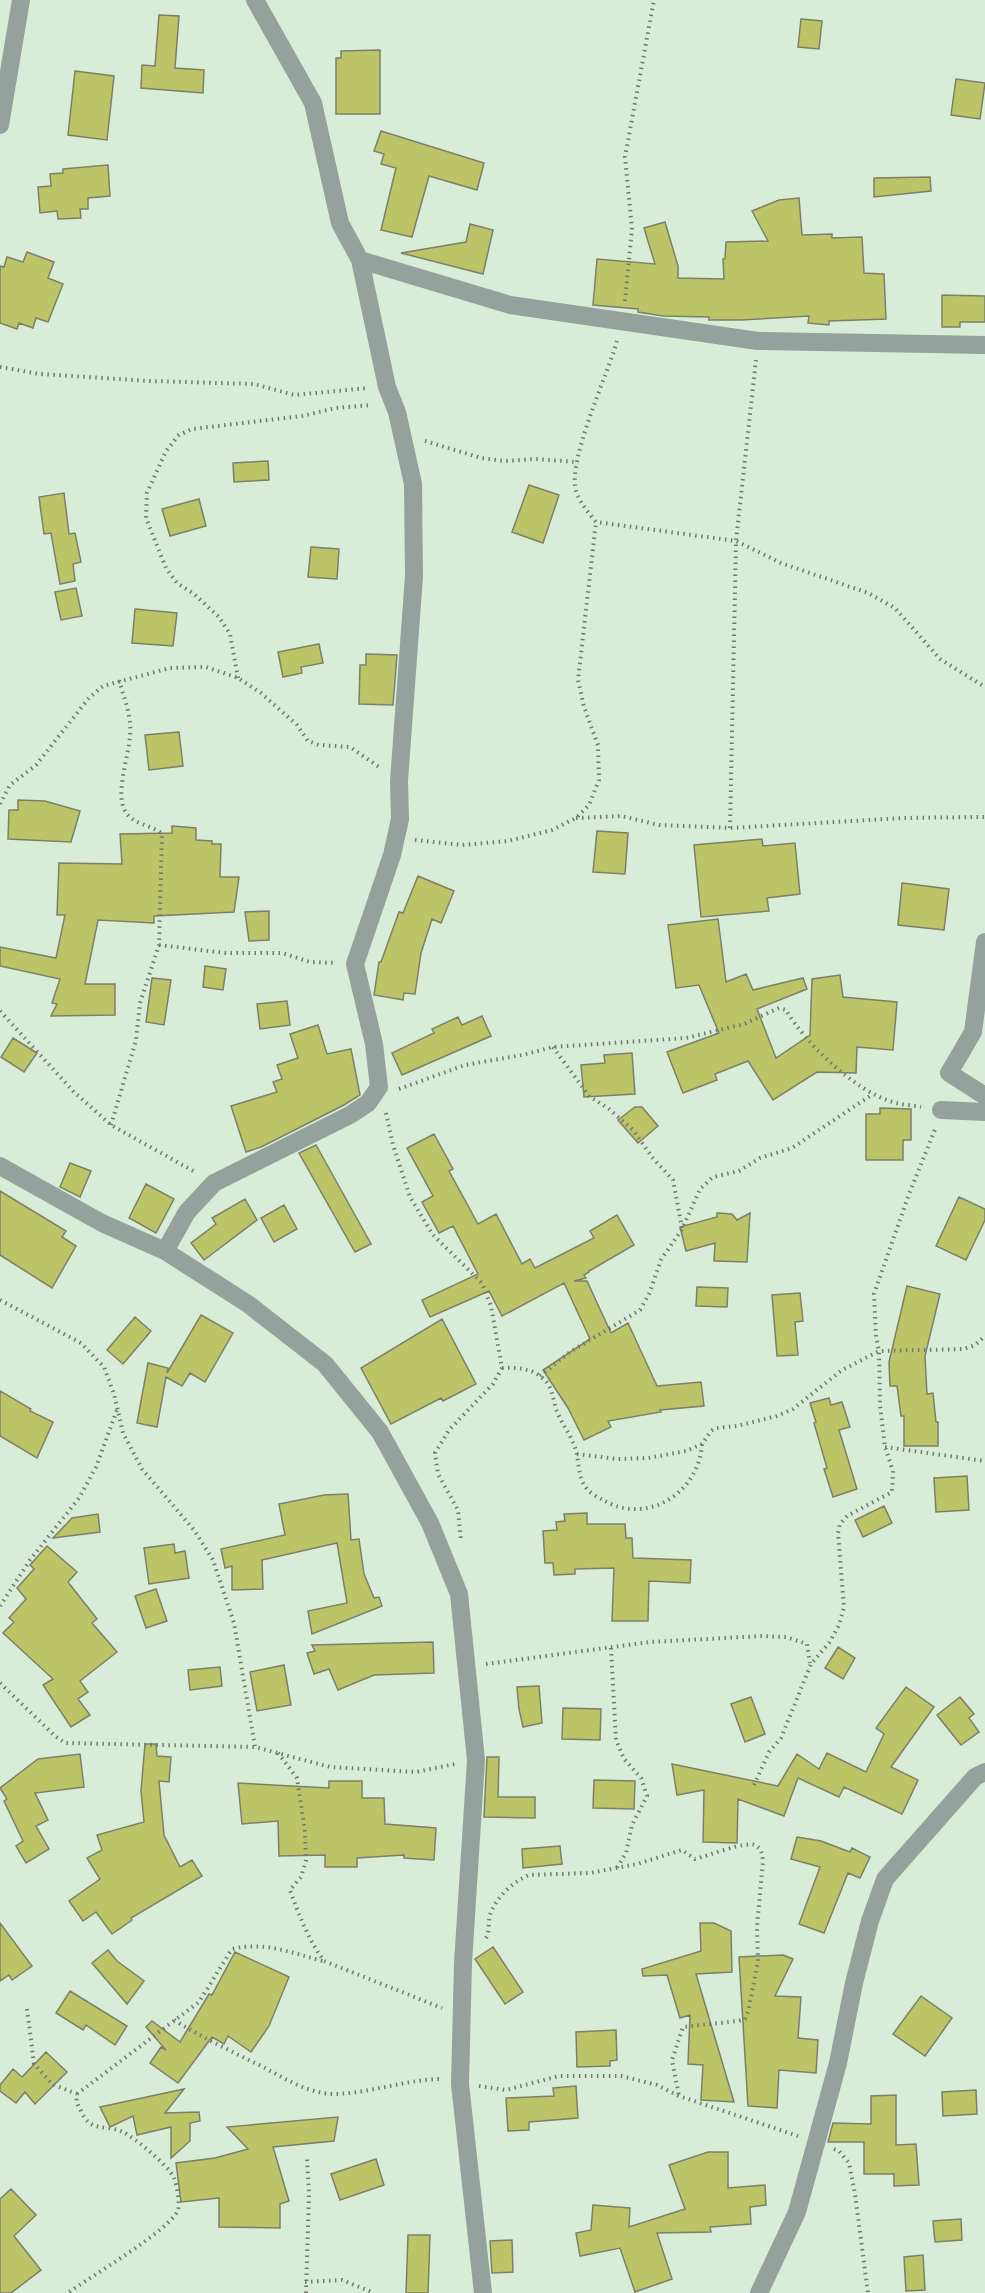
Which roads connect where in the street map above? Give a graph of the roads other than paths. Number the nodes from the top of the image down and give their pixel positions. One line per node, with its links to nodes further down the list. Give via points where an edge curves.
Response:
1 (21, 0): 3 (street)
2 (255, 0): 4 (street, via 313,103 340,223)
3 (0, 125)
4 (360, 260): 5 (street, via 510,305 758,341); 11 (street, via 413,484 414,576 399,781 400,819 392,855 355,964 374,1044 380,1092 350,1115 214,1183 188,1212)
5 (985, 345)
6 (985, 942): 7 (street, via 973,1032 949,1073)
7 (985, 1096)
8 (985, 1112): 9 (street)
9 (940, 1114)
10 (0, 1166): 11 (street, via 102,1223)
11 (165, 1251): 13 (street, via 248,1304 325,1364 380,1431 430,1523 459,1594 476,1760 460,2084)
12 (985, 1772): 14 (street, via 975,1777 885,1879 870,1921 838,2063 797,2212)
13 (483, 2293)
14 (759, 2293)

